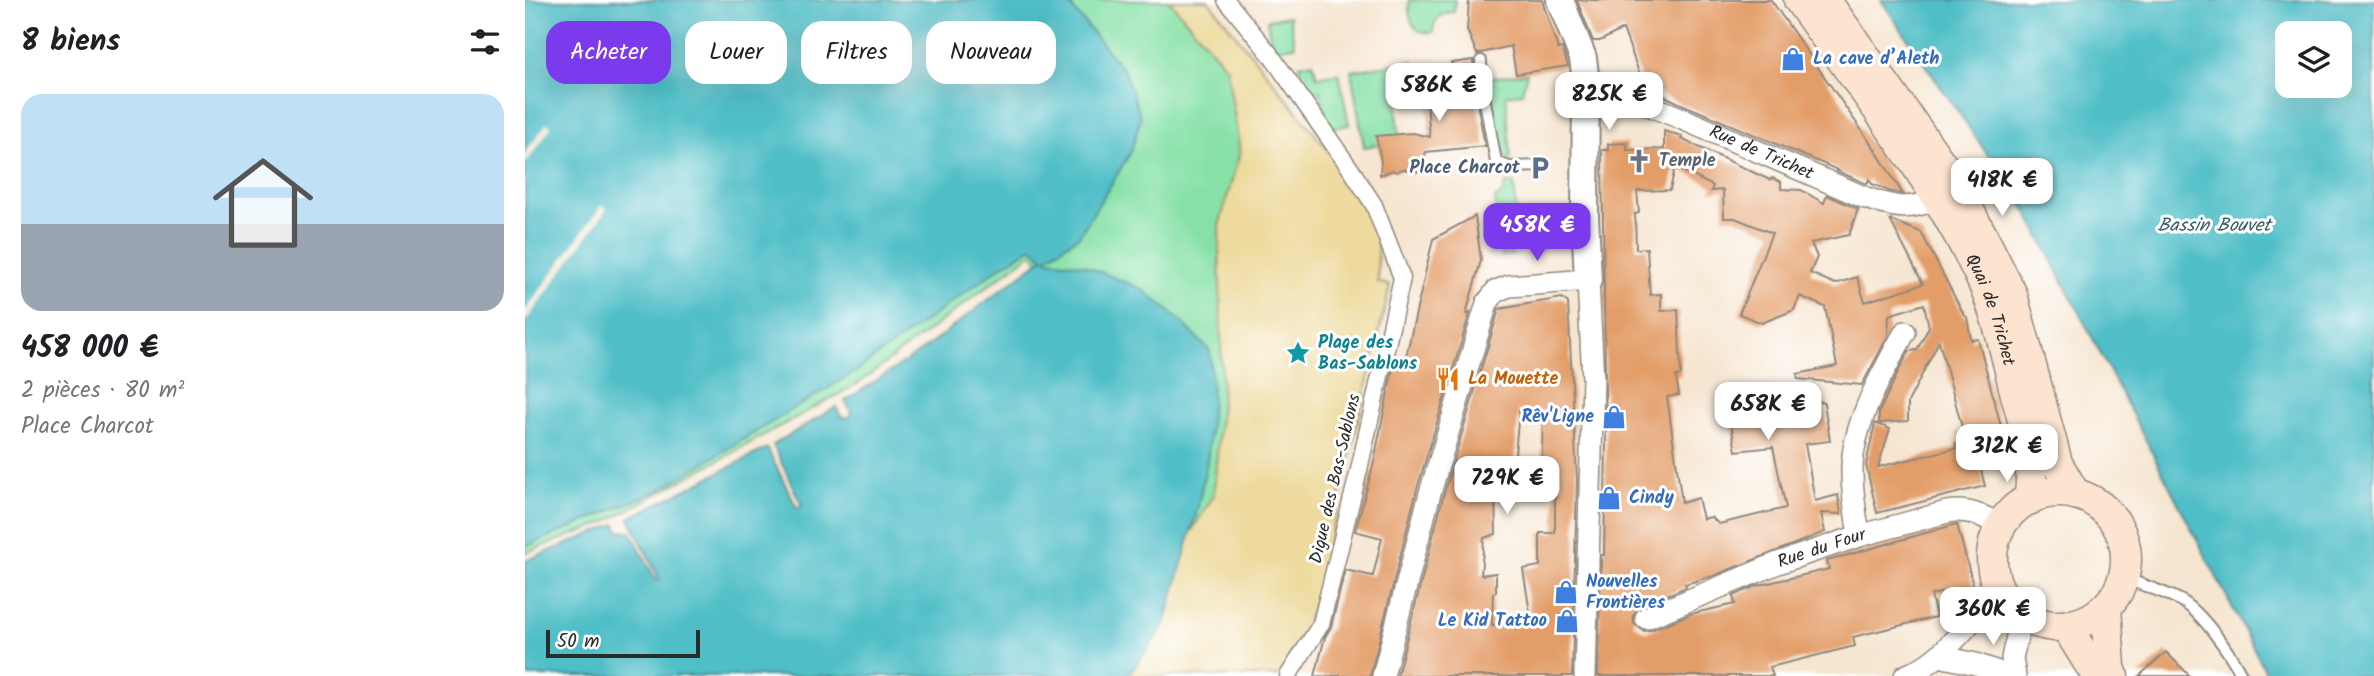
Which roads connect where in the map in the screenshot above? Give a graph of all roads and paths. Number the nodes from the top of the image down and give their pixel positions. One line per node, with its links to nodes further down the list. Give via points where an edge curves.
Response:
1 (1226, 0): 22 (street, Digue des Bas-Sablons, via 1360,182 1374,205 1402,278 1321,624)
2 (1560, 0): 6 (street, via 1583,58)
3 (1799, 0): 8 (main road, Quai de Trichet)
4 (1825, 0): 11 (main road, Quai de Trichet, via 1954,182 1988,247 2012,295 2057,463)
5 (1481, 61): 7 (lane, via 1496,162 1509,167)
6 (1586, 83): 8 (street, Rue de Trichet, via 1678,117 1866,198 1896,207 1917,207); 9 (street)
7 (1543, 166)
8 (1938, 199): 12 (main road, Quai de Trichet, via 1996,316 2031,452)
9 (1588, 280): 23 (street, via 1509,286 1496,291 1487,303 1430,493); 24 (street, via 1593,379)
10 (1905, 332): 14 (street, via 1874,390 1852,457)
11 (2075, 494): 12 (main road); 15 (main road, via 2097,504 2120,531 2126,554)
12 (2029, 500): 13 (main road)
13 (2001, 526): 14 (street, Rue du Four, via 1957,510); 16 (main road, via 1993,551)
14 (1859, 536): 19 (street, Rue du Four, via 1778,563)
15 (2124, 578): 17 (main road); 30 (lane, via 2191,607)
16 (1999, 589): 18 (main road); 21 (street)
17 (2106, 607): 20 (main road, via 2088,620); 29 (main road)
18 (2022, 615): 20 (main road, via 2043,624); 27 (street, via 2012,658)
19 (1646, 618)
20 (2066, 626): 28 (main road)
21 (1939, 656): 25 (street); 26 (street)
22 (1288, 676)
23 (1383, 676)
24 (1585, 676)
25 (1905, 676)
26 (2009, 676)
27 (2015, 676)
28 (2097, 676)
29 (2113, 676)
30 (2242, 676)

